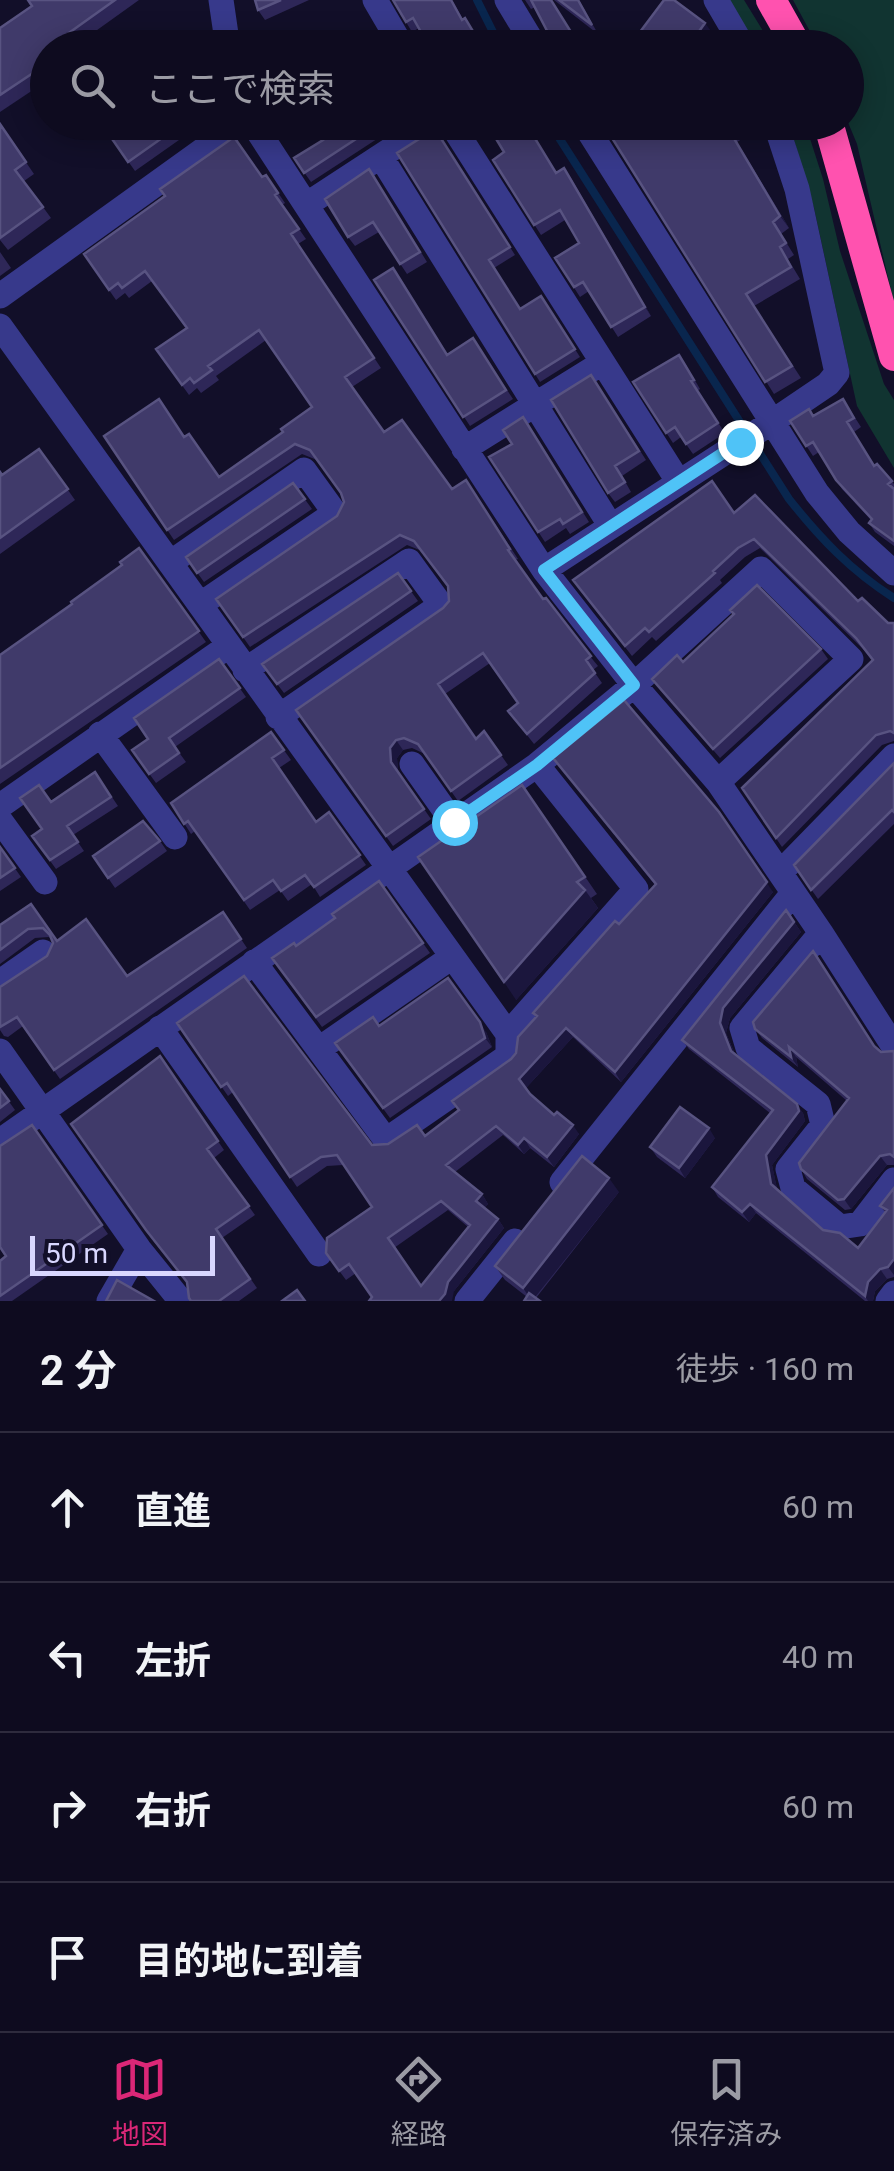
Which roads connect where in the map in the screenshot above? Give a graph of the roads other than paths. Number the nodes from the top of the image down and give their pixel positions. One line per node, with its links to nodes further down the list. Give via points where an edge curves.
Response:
1 (222, 0): 6 (street)
2 (375, 0): 7 (street)
3 (507, 0): 8 (street)
4 (716, 0): 9 (street)
5 (771, 0): 10 (highway)
6 (226, 30)
7 (392, 30)
8 (525, 30)
9 (734, 30)
10 (788, 30)
11 (217, 140): 20 (street)
12 (264, 140): 19 (street)
13 (406, 140): 18 (street)
14 (461, 140): 23 (street)
15 (595, 140): 25 (street)
16 (780, 140): 25 (street, via 807,227 837,373)
17 (833, 140): 22 (highway)
18 (381, 157): 19 (street); 24 (street)
19 (306, 205): 26 (street)
20 (0, 296)
21 (0, 326): 29 (street)
22 (894, 356)
23 (602, 363): 24 (street); 27 (street)
24 (535, 404): 26 (street); 28 (street)
25 (772, 422): 27 (street); 31 (street, via 817,493)
26 (464, 448): 30 (street)
27 (678, 481): 28 (street)
28 (610, 525): 30 (street)
29 (170, 563): 32 (street); 32 (street, via 304,470 335,513)
30 (544, 570): 35 (street)
31 (894, 573)
32 (201, 604): 33 (street)
33 (228, 647): 34 (street); 37 (street)
34 (244, 670): 36 (street); 36 (street, via 410,561 440,605)
35 (634, 685): 40 (street); 41 (street); 41 (street, via 761,569 851,660)
36 (278, 717): 46 (street)
37 (100, 734): 42 (street); 45 (street)
38 (894, 756): 48 (street)
39 (412, 764): 44 (street)
40 (537, 765): 44 (street); 55 (street, via 636,889)
41 (718, 782): 48 (street)
42 (0, 806)
43 (0, 820): 47 (street)
44 (454, 822): 46 (street)
45 (175, 837)
46 (387, 868): 51 (street); 52 (street)
47 (45, 882)
48 (786, 883): 49 (street); 62 (street)
49 (822, 933): 56 (street); 61 (street, via 742,1028 748,1048 818,1104 823,1124 788,1169 792,1188 840,1227 860,1224)
50 (42, 952): 53 (street)
51 (452, 956): 55 (street); 57 (street)
52 (254, 962): 54 (street); 57 (street)
53 (0, 982)
54 (160, 1028): 59 (street); 65 (street)
55 (508, 1034): 57 (street, via 508,1056 386,1140)
56 (894, 1047)
57 (320, 1049)
58 (0, 1051): 59 (street)
59 (43, 1112): 60 (street); 64 (street)
60 (0, 1141)
61 (894, 1180)
62 (552, 1195)
63 (528, 1226): 69 (street)
64 (139, 1249): 67 (street); 68 (street)
65 (319, 1254)
66 (894, 1292): 70 (street)
67 (109, 1301)
68 (180, 1301)
69 (467, 1301)
70 (888, 1301)

